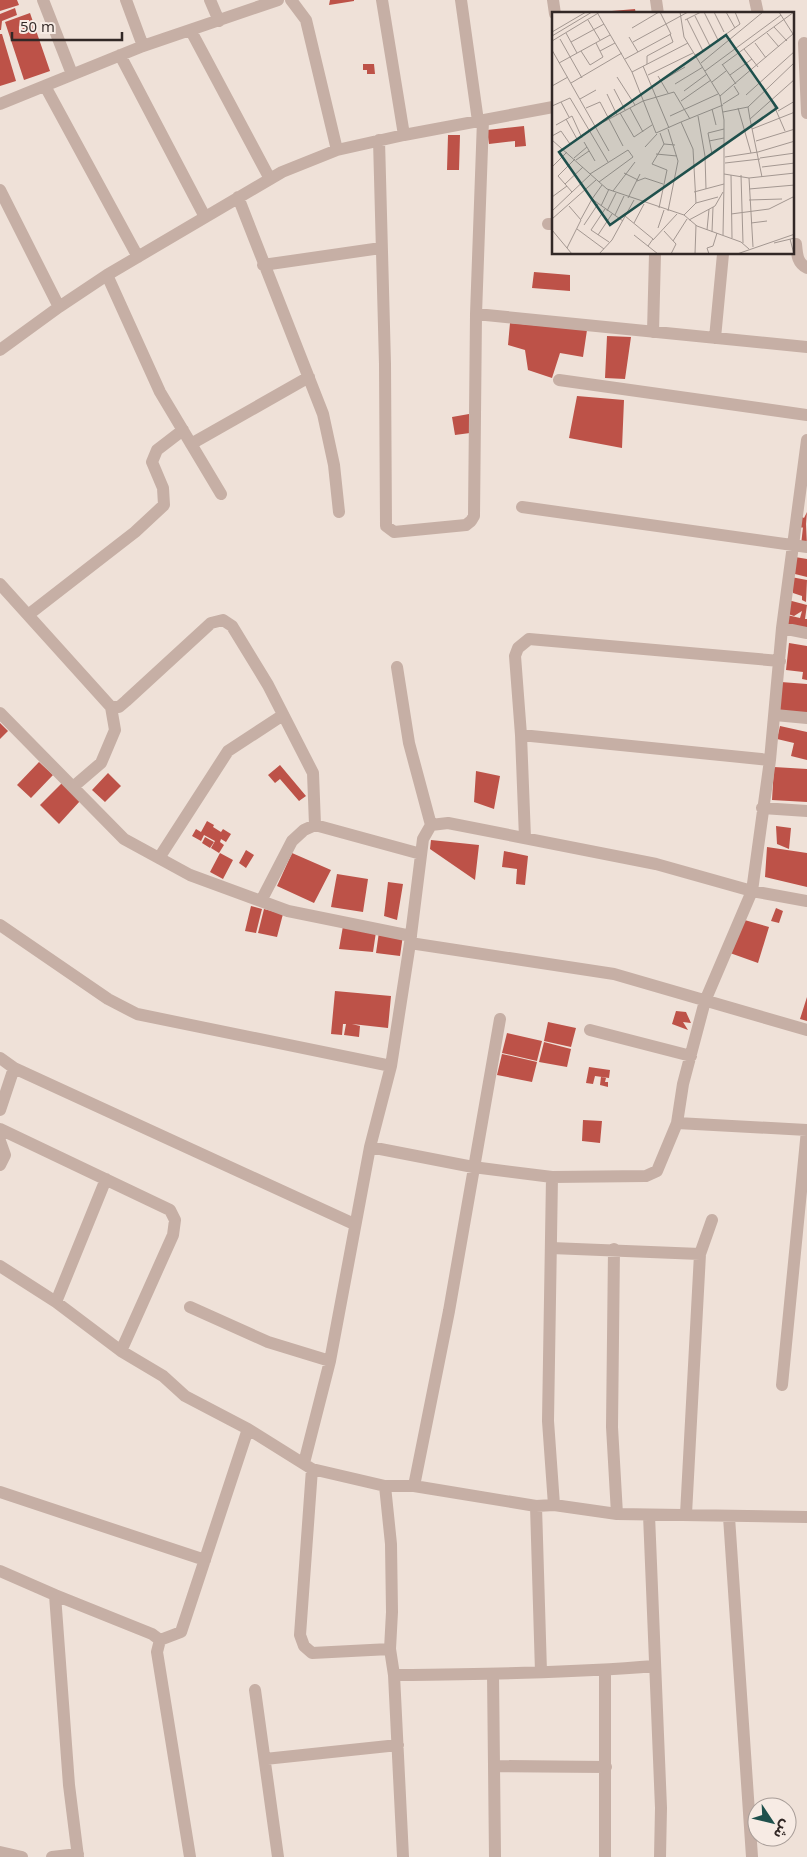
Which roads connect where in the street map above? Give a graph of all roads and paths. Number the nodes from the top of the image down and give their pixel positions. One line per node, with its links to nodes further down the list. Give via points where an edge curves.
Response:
1 (43, 0): 13 (street)
2 (126, 0): 11 (street)
3 (210, 0): 8 (street)
4 (278, 0): 8 (street)
5 (291, 0): 21 (street, via 306,20)
6 (382, 0): 19 (street)
7 (460, 0): 18 (street)
8 (219, 21): 9 (street)
9 (191, 31): 11 (street); 22 (street)
10 (801, 44): 17 (street)
11 (143, 46): 12 (street)
12 (120, 55): 13 (street); 25 (street)
13 (72, 74): 14 (street)
14 (44, 86): 15 (street); 30 (street)
15 (0, 104)
16 (552, 107): 18 (street)
17 (807, 113)
18 (480, 121): 19 (street); 35 (street)
19 (404, 135): 20 (street)
20 (379, 140): 21 (street); 27 (street)
21 (337, 150): 22 (street)
22 (270, 179): 24 (street)
23 (0, 190): 34 (street)
24 (238, 198): 25 (street); 31 (street)
25 (205, 217): 30 (street)
26 (796, 244): 32 (street, via 800,264)
27 (381, 248): 31 (street); 35 (street, via 386,526 394,532 466,525 474,516)
28 (655, 255): 36 (street)
29 (723, 255): 37 (street)
30 (138, 257): 33 (street)
31 (263, 265): 40 (street)
32 (807, 268)
33 (107, 275): 34 (street); 43 (street, via 160,392)
34 (59, 307): 39 (street)
35 (476, 314): 36 (street)
36 (654, 332): 37 (street)
37 (715, 338): 38 (street)
38 (807, 347)
39 (0, 350)
40 (309, 377): 45 (street); 48 (street, via 334,465)
41 (559, 380): 42 (street)
42 (807, 415)
43 (183, 430): 45 (street); 52 (street, via 157,450 152,462 163,488 164,505 135,532)
44 (807, 440): 49 (street)
45 (191, 444): 46 (street)
46 (221, 494)
47 (522, 507): 49 (street)
48 (339, 512)
49 (793, 545): 50 (street); 53 (street)
50 (807, 547)
51 (0, 584): 52 (street)
52 (28, 615): 57 (street)
53 (782, 628): 54 (street); 55 (street)
54 (807, 633)
55 (780, 661): 60 (street); 62 (street, via 529,639 518,648 515,656)
56 (396, 667): 68 (street, via 409,743)
57 (111, 707): 59 (street, via 119,707 126,702 211,623 223,620 232,626); 64 (street, via 115,730 101,763)
58 (0, 713): 64 (street)
59 (283, 715): 67 (street, via 313,772); 71 (street, via 228,751)
60 (775, 715): 61 (street); 63 (street)
61 (807, 718)
62 (521, 735): 63 (street); 69 (street)
63 (770, 760): 65 (street)
64 (73, 787): 71 (street, via 124,838)
65 (762, 808): 66 (street); 72 (street)
66 (807, 811)
67 (315, 825): 70 (street); 73 (street, via 292,841)
68 (431, 825): 69 (street, via 448,823); 70 (street, via 423,839)
69 (525, 838): 72 (street, via 656,864)
70 (421, 854): 76 (street)
71 (159, 858): 73 (street, via 190,875)
72 (752, 890): 74 (street); 77 (street)
73 (261, 901): 76 (street, via 288,911)
74 (807, 901)
75 (0, 925): 83 (street, via 108,999 137,1014)
76 (411, 940): 77 (street, via 614,974); 83 (street)
77 (705, 1001): 80 (street); 81 (street)
78 (500, 1019): 92 (street)
79 (590, 1030): 81 (street)
80 (807, 1030)
81 (691, 1056): 86 (street)
82 (0, 1058): 84 (street)
83 (391, 1066): 90 (street)
84 (14, 1068): 85 (street); 96 (street)
85 (0, 1110)
86 (677, 1123): 88 (street); 93 (street, via 657,1171 646,1176)
87 (0, 1129): 94 (street)
88 (807, 1130): 105 (street)
89 (0, 1141): 91 (street, via 5,1155)
90 (370, 1147): 92 (street); 96 (street)
91 (0, 1165)
92 (473, 1167): 93 (street); 109 (street, via 449,1311)
93 (552, 1177): 97 (street)
94 (106, 1179): 101 (street); 103 (street, via 170,1210 175,1220 173,1235)
95 (712, 1220): 99 (street)
96 (354, 1224): 104 (street)
97 (551, 1248): 98 (street); 111 (street, via 548,1421)
98 (614, 1249): 99 (street); 113 (street, via 612,1427)
99 (700, 1254): 114 (street)
100 (0, 1266): 101 (street)
101 (56, 1302): 103 (street)
102 (190, 1307): 104 (street, via 268,1342)
103 (121, 1351): 106 (street, via 163,1376 185,1396)
104 (330, 1362): 107 (street)
105 (782, 1385)
106 (248, 1429): 107 (street); 118 (street)
107 (308, 1466): 108 (street); 122 (street, via 300,1635 304,1646 312,1653)
108 (385, 1486): 109 (street); 122 (street, via 391,1544)
109 (414, 1486): 112 (street)
110 (0, 1492): 118 (street)
111 (554, 1505): 112 (street); 113 (street)
112 (536, 1506): 125 (street)
113 (617, 1514): 115 (street)
114 (686, 1514): 115 (street); 116 (street)
115 (650, 1515): 123 (street)
116 (729, 1517): 117 (street); 143 (street)
117 (807, 1517)
118 (204, 1560): 121 (street, via 181,1632)
119 (0, 1571): 120 (street)
120 (55, 1595): 121 (street); 134 (street, via 68,1785)
121 (160, 1640): 137 (street, via 158,1652)
122 (390, 1649): 127 (street)
123 (655, 1666): 124 (street); 142 (street)
124 (605, 1670): 125 (street); 132 (street)
125 (541, 1672): 126 (street)
126 (493, 1674): 127 (street); 131 (street)
127 (394, 1675): 129 (street)
128 (255, 1690): 130 (street)
129 (398, 1745): 130 (street); 139 (street)
130 (265, 1759): 138 (street)
131 (494, 1766): 132 (street); 140 (street)
132 (606, 1767): 141 (street)
133 (0, 1852): 135 (street)
134 (78, 1856): 136 (street)
135 (22, 1857)
136 (52, 1857)
137 (190, 1857)
138 (278, 1857)
139 (404, 1857)
140 (495, 1857)
141 (605, 1857)
142 (660, 1857)
143 (752, 1857)

